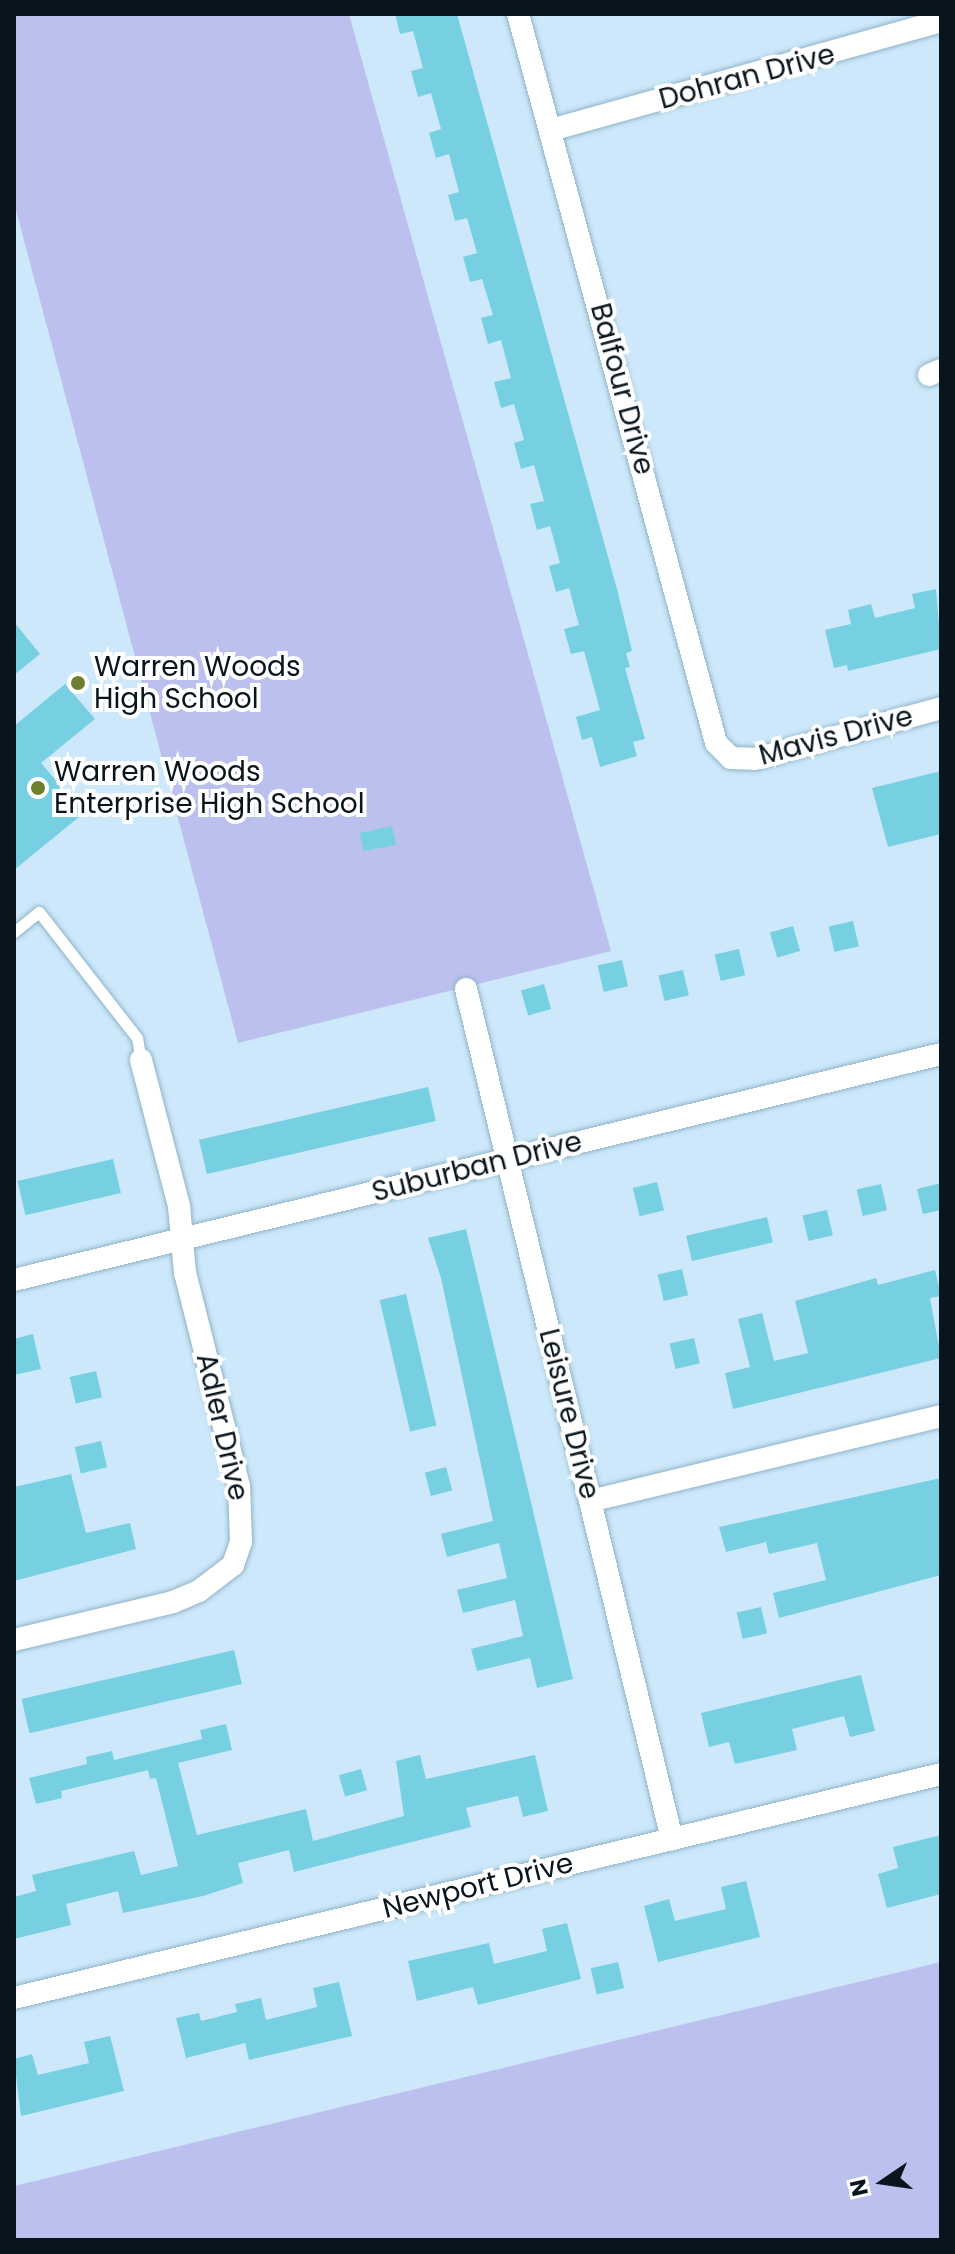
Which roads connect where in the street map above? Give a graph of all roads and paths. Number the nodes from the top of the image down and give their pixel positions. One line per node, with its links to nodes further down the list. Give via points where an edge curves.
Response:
1 (518, 14): 3 (street, Balfour Drive)
2 (941, 21): 3 (street, Dohran Drive)
3 (551, 130): 5 (street, Balfour Drive, via 709,706 708,722)
4 (941, 708): 5 (street, Mavis Drive, via 755,759)
5 (731, 758)
6 (14, 932): 9 (lane, via 39,912 137,1038)
7 (466, 989): 10 (street, Leisure Drive)
8 (941, 1054): 10 (street, Suburban Drive)
9 (141, 1060): 11 (street, Adler Drive)
10 (508, 1160): 11 (street, Suburban Drive); 14 (street, Leisure Drive)
11 (183, 1239): 12 (street, Suburban Drive); 15 (street, Adler Drive, via 185,1273 239,1486 241,1542 233,1565 199,1591 173,1602)
12 (14, 1280)
13 (941, 1416): 14 (street)
14 (590, 1501): 17 (street, Leisure Drive)
15 (14, 1640)
16 (941, 1774): 17 (street, Newport Drive)
17 (672, 1839): 18 (street, Newport Drive)
18 (14, 1998)

